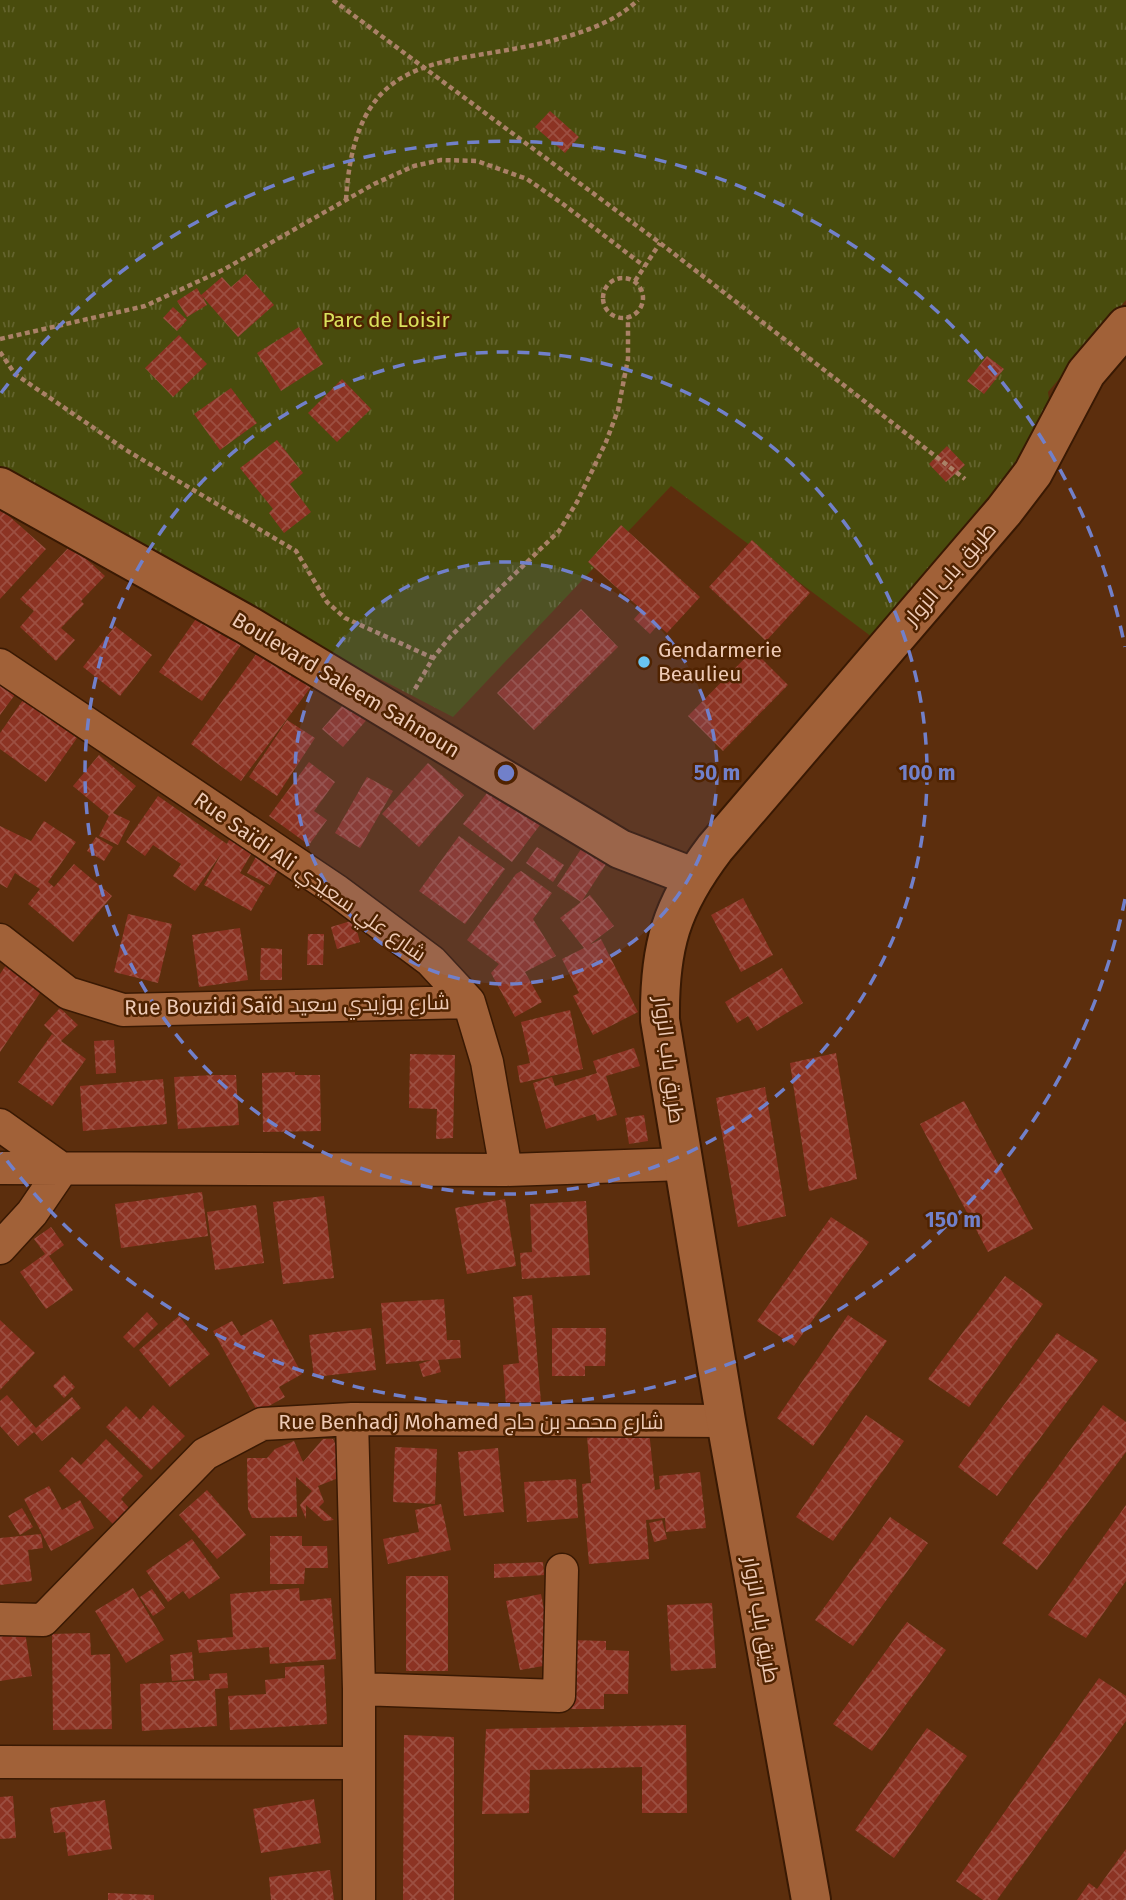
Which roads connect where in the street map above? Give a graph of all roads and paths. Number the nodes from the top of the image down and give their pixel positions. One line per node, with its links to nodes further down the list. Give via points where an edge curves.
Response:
1 (333, 0): 3 (path)
2 (638, 0): 3 (path, via 626,12 593,29 555,41)
3 (422, 67): 4 (path, via 392,84 368,111 356,133); 5 (path)
4 (346, 201): 6 (path, via 414,166 441,160 477,161 527,179); 10 (path, via 223,270 145,306)
5 (660, 243): 6 (path); 12 (path)
6 (644, 266): 7 (path)
7 (635, 281): 8 (path, via 643,293 642,303); 8 (path, via 615,279 602,295 607,311)
8 (628, 317): 14 (path, via 628,359 618,410 577,502 559,531)
9 (1126, 326): 17 (street, طريق باب الزوار, via 1079,383 1018,494)
10 (0, 339)
11 (0, 352): 14 (path, via 15,374 126,450 296,551 327,602 345,618)
12 (965, 480)
13 (0, 486): 16 (street, Boulevard Saleem Sahnoun, via 249,626)
14 (433, 658): 16 (path)
15 (0, 665): 19 (street, Rue Saïdi Ali شارع علي سعيدي, via 337,891 431,961)
16 (399, 717): 17 (street, Boulevard Saleem Sahnoun, via 620,849)
17 (693, 877): 21 (street, طريق باب الزوار, via 674,915 659,983 660,1020)
18 (0, 940): 19 (street, Rue Bouzidi Saïd شارع بوزيدي سعيد, via 68,993 122,1010)
19 (469, 1002): 24 (street, Rue Saïdi Ali شارع علي سعيدي, via 487,1062)
20 (0, 1125): 23 (street)
21 (683, 1164): 24 (street); 27 (street, طريق باب الزوار)
22 (0, 1168): 23 (street)
23 (62, 1168): 24 (street); 25 (street, via 32,1213)
24 (506, 1170)
25 (0, 1248)
26 (352, 1419): 27 (street, Rue Benhadj Mohamed شارع محمد بن حاج); 29 (street, Rue Benhadj Mohamed شارع محمد بن حاج, via 262,1424 205,1454 43,1620); 30 (street)
27 (726, 1421): 34 (street, طريق باب الزوار)
28 (562, 1570): 30 (street, via 559,1696)
29 (0, 1619)
30 (359, 1689): 32 (street)
31 (0, 1762): 32 (street)
32 (358, 1763): 33 (street)
33 (359, 1900)
34 (811, 1900)

